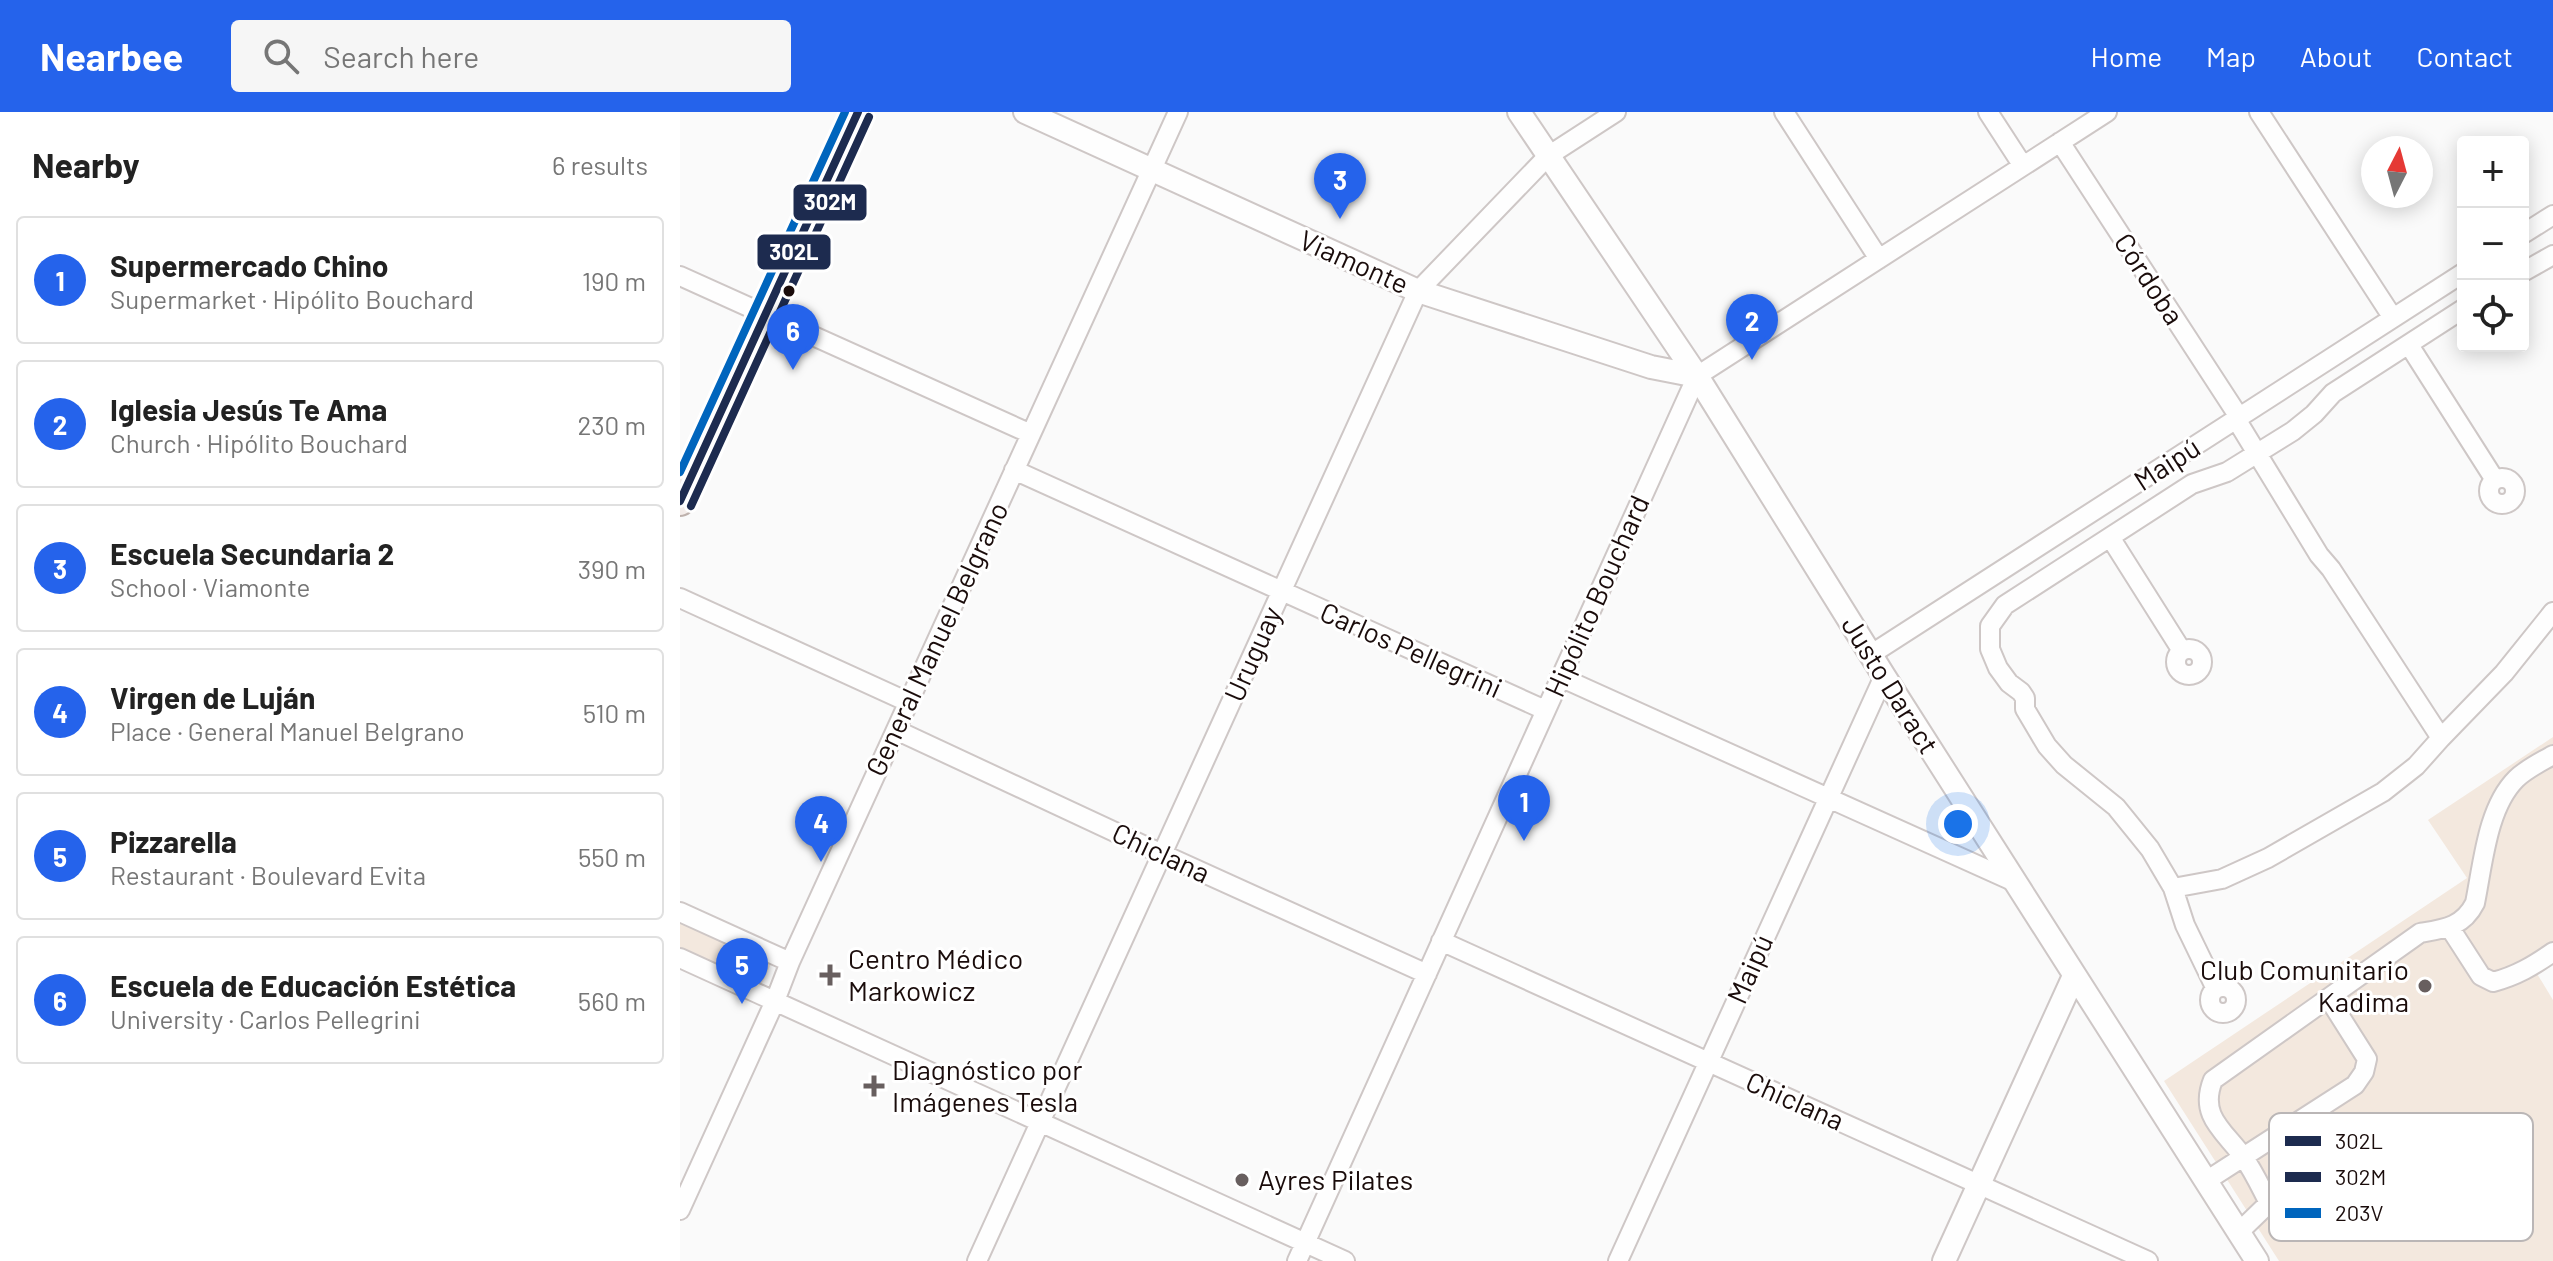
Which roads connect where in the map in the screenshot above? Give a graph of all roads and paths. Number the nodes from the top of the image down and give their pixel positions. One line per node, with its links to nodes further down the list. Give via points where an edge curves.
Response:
1 (858, 112): 23 (main road)
2 (1025, 112): 13 (street, Viamonte)
3 (1178, 112): 13 (street, General Manuel Belgrano)
4 (1519, 112): 11 (street, Justo Daract)
5 (1616, 112): 11 (street, Uruguay)
6 (1784, 112): 17 (street)
7 (1988, 112): 12 (street)
8 (2107, 112): 10 (street)
9 (2259, 112): 24 (street)
10 (2060, 142): 12 (street); 27 (street, Córdoba)
11 (1548, 156): 21 (street, Uruguay); 26 (street, Justo Daract)
12 (2023, 166): 17 (street)
13 (1151, 170): 21 (street, Viamonte); 28 (street, General Manuel Belgrano)
14 (2553, 215): 15 (street)
15 (2529, 230)
16 (2553, 255): 18 (street)
17 (1879, 259): 26 (street)
18 (2529, 269)
19 (680, 276): 23 (street)
20 (2457, 277): 24 (street, Maipú)
21 (1418, 291): 26 (street, Viamonte, via 1651,367); 34 (street, Uruguay)
22 (2457, 313): 25 (street)
23 (766, 315): 28 (street); 32 (main road)
24 (2393, 318): 27 (street, Maipú)
25 (2409, 345): 29 (street, via 2333,393 2314,414); 31 (street)
26 (1697, 376): 38 (street, Justo Daract); 40 (street, Hipólito Bouchard)
27 (2238, 418): 29 (street, Córdoba); 38 (street, Maipú)
28 (1031, 434): 30 (street, General Manuel Belgrano)
29 (2257, 454): 33 (street, via 2192,484); 44 (street, Córdoba)
30 (1014, 470): 34 (street, Carlos Pellegrini); 41 (street, General Manuel Belgrano)
31 (2495, 480)
32 (680, 501)
33 (2110, 537): 37 (street); 49 (street, via 2005,605 1990,626 1990,649 1998,668 2025,698 2025,709 2047,746 2116,807)
34 (1282, 591): 42 (street, Carlos Pellegrini); 47 (street, Uruguay)
35 (680, 598): 41 (street)
36 (2553, 612): 44 (street)
37 (2182, 651)
38 (1870, 655): 39 (street, Justo Daract)
39 (1884, 676): 46 (street, Maipú); 48 (street, Justo Daract)
40 (1560, 677): 42 (street, Hipólito Bouchard); 46 (street)
41 (908, 702): 43 (street, General Manuel Belgrano)
42 (1545, 710): 52 (street, Hipólito Bouchard)
43 (896, 730): 47 (street, Chiclana); 55 (street, General Manuel Belgrano)
44 (2441, 738): 49 (street, via 2383,792 2282,851 2222,879)
45 (2553, 755): 51 (street, via 2518,777 2505,793 2495,810 2475,903)
46 (1828, 798): 48 (street); 61 (street, Maipú)
47 (1162, 854): 56 (street, Chiclana); 63 (street, Uruguay)
48 (2018, 884): 57 (street, Justo Daract)
49 (2173, 888): 58 (street)
50 (680, 912): 55 (street)
51 (2450, 928): 53 (street, via 2481,976 2493,982 2532,967); 59 (street, via 2420,933)
52 (1441, 941): 56 (street, Hipólito Bouchard); 61 (street, Chiclana)
53 (2553, 952)
54 (680, 958): 60 (street)
55 (790, 962): 60 (street, General Manuel Belgrano)
56 (1427, 974): 70 (street, Hipólito Bouchard)
57 (2074, 976): 66 (street, Justo Daract); 67 (street)
58 (2216, 989)
59 (2329, 999): 62 (street, via 2367,1059 2355,1085); 65 (street, via 2213,1080 2209,1103 2218,1129)
60 (775, 1001): 63 (street); 68 (street, General Manuel Belgrano)
61 (1708, 1062): 67 (street, Chiclana); 75 (street, Maipú)
62 (2312, 1113)
63 (1040, 1121): 70 (street); 72 (street, Uruguay)
64 (2269, 1141): 65 (street)
65 (2244, 1157): 66 (street); 69 (street, via 2269,1203)
66 (2206, 1181): 69 (street, Justo Daract)
67 (1979, 1184): 76 (street); 77 (street, Chiclana)
68 (680, 1210)
69 (2239, 1232): 71 (street, Justo Daract)
70 (1305, 1243): 73 (street, Hipólito Bouchard); 74 (street)
71 (2252, 1258)
72 (977, 1261)
73 (1297, 1261)
74 (1345, 1261)
75 (1618, 1261)
76 (1944, 1261)
77 (2148, 1261)

